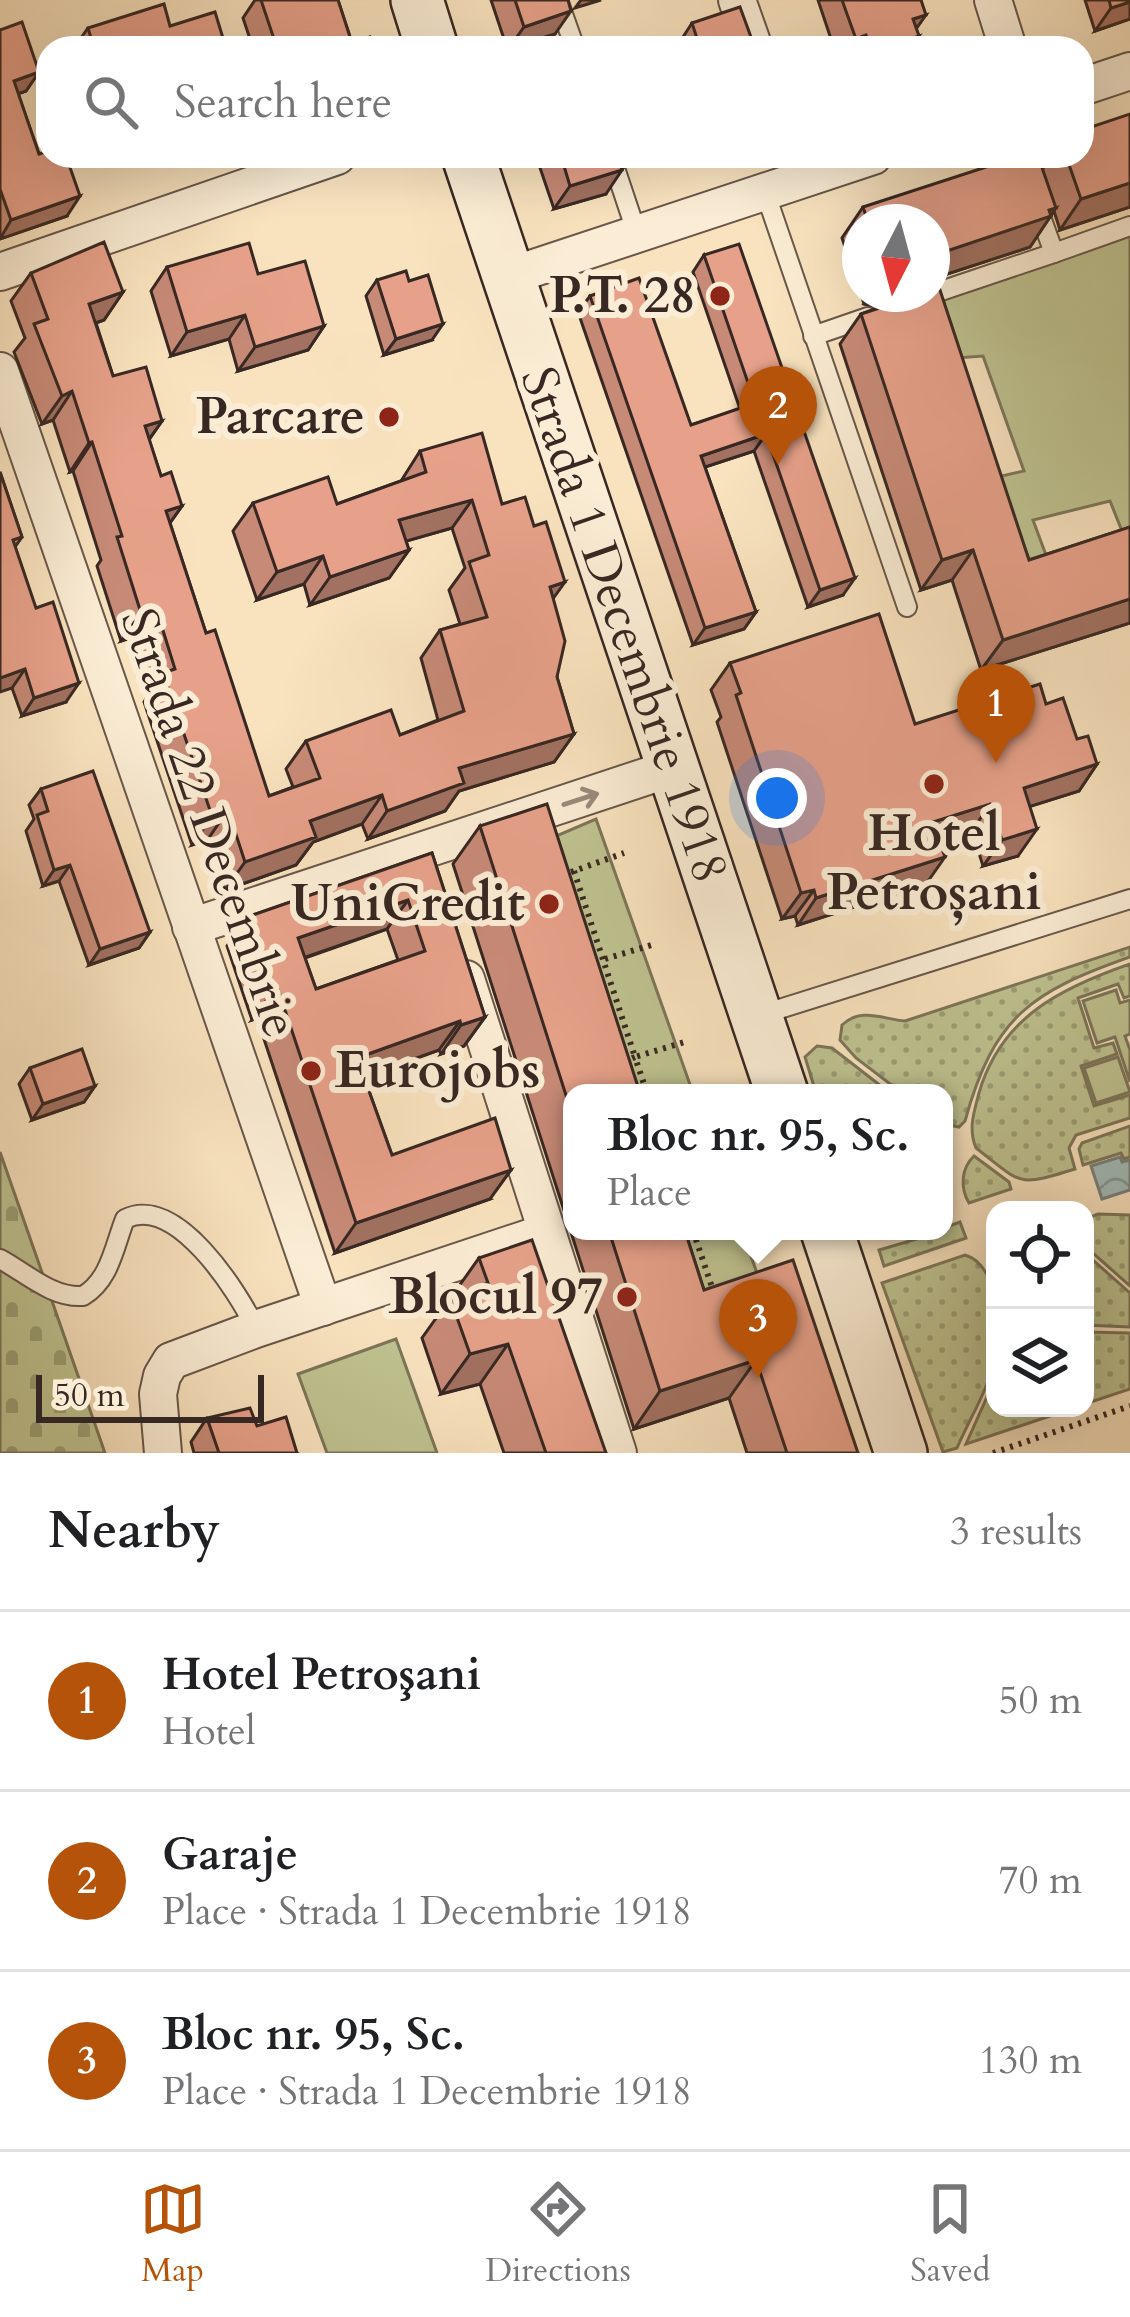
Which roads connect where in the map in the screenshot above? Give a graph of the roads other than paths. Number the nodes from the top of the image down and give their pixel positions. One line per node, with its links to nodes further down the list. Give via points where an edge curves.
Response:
1 (417, 0): 5 (main road)
2 (558, 0): 6 (lane)
3 (737, 0): 7 (street)
4 (993, 0): 8 (street)
5 (428, 36)
6 (571, 36)
7 (750, 36)
8 (1004, 36)
9 (1130, 71): 10 (street)
10 (1094, 83)
11 (302, 168): 20 (street)
12 (472, 168): 21 (main road, Strada 1 Decembrie 1918)
13 (615, 168): 18 (lane)
14 (796, 168): 15 (street)
15 (765, 191): 18 (street); 26 (lane)
16 (1034, 195): 19 (lane)
17 (1130, 226): 19 (lane)
18 (637, 234): 21 (street)
19 (1054, 253): 22 (lane)
20 (0, 272)
21 (507, 277): 29 (main road, Strada 1 Decembrie 1918)
22 (950, 288)
23 (932, 312): 25 (lane)
24 (868, 316): 26 (lane)
25 (937, 318)
26 (813, 336): 28 (lane)
27 (0, 371): 31 (street, Strada 22 Decembrie)
28 (907, 607)
29 (672, 768): 31 (street, one-way to 29, via 428,861); 33 (main road, Strada 1 Decembrie 1918)
30 (1130, 898): 33 (lane)
31 (190, 928): 38 (street, Strada 22 Decembrie)
32 (453, 938): 35 (street)
33 (756, 1016): 34 (main road, Strada 1 Decembrie 1918)
34 (779, 1084)
35 (547, 1232): 38 (street); 41 (street)
36 (830, 1240): 42 (main road)
37 (0, 1259): 39 (lane, via 62,1295 82,1296 98,1285 125,1219 150,1215 219,1268)
38 (323, 1307): 39 (street)
39 (256, 1329): 40 (street, via 171,1361 158,1394)
40 (164, 1453)
41 (618, 1453)
42 (901, 1453)

